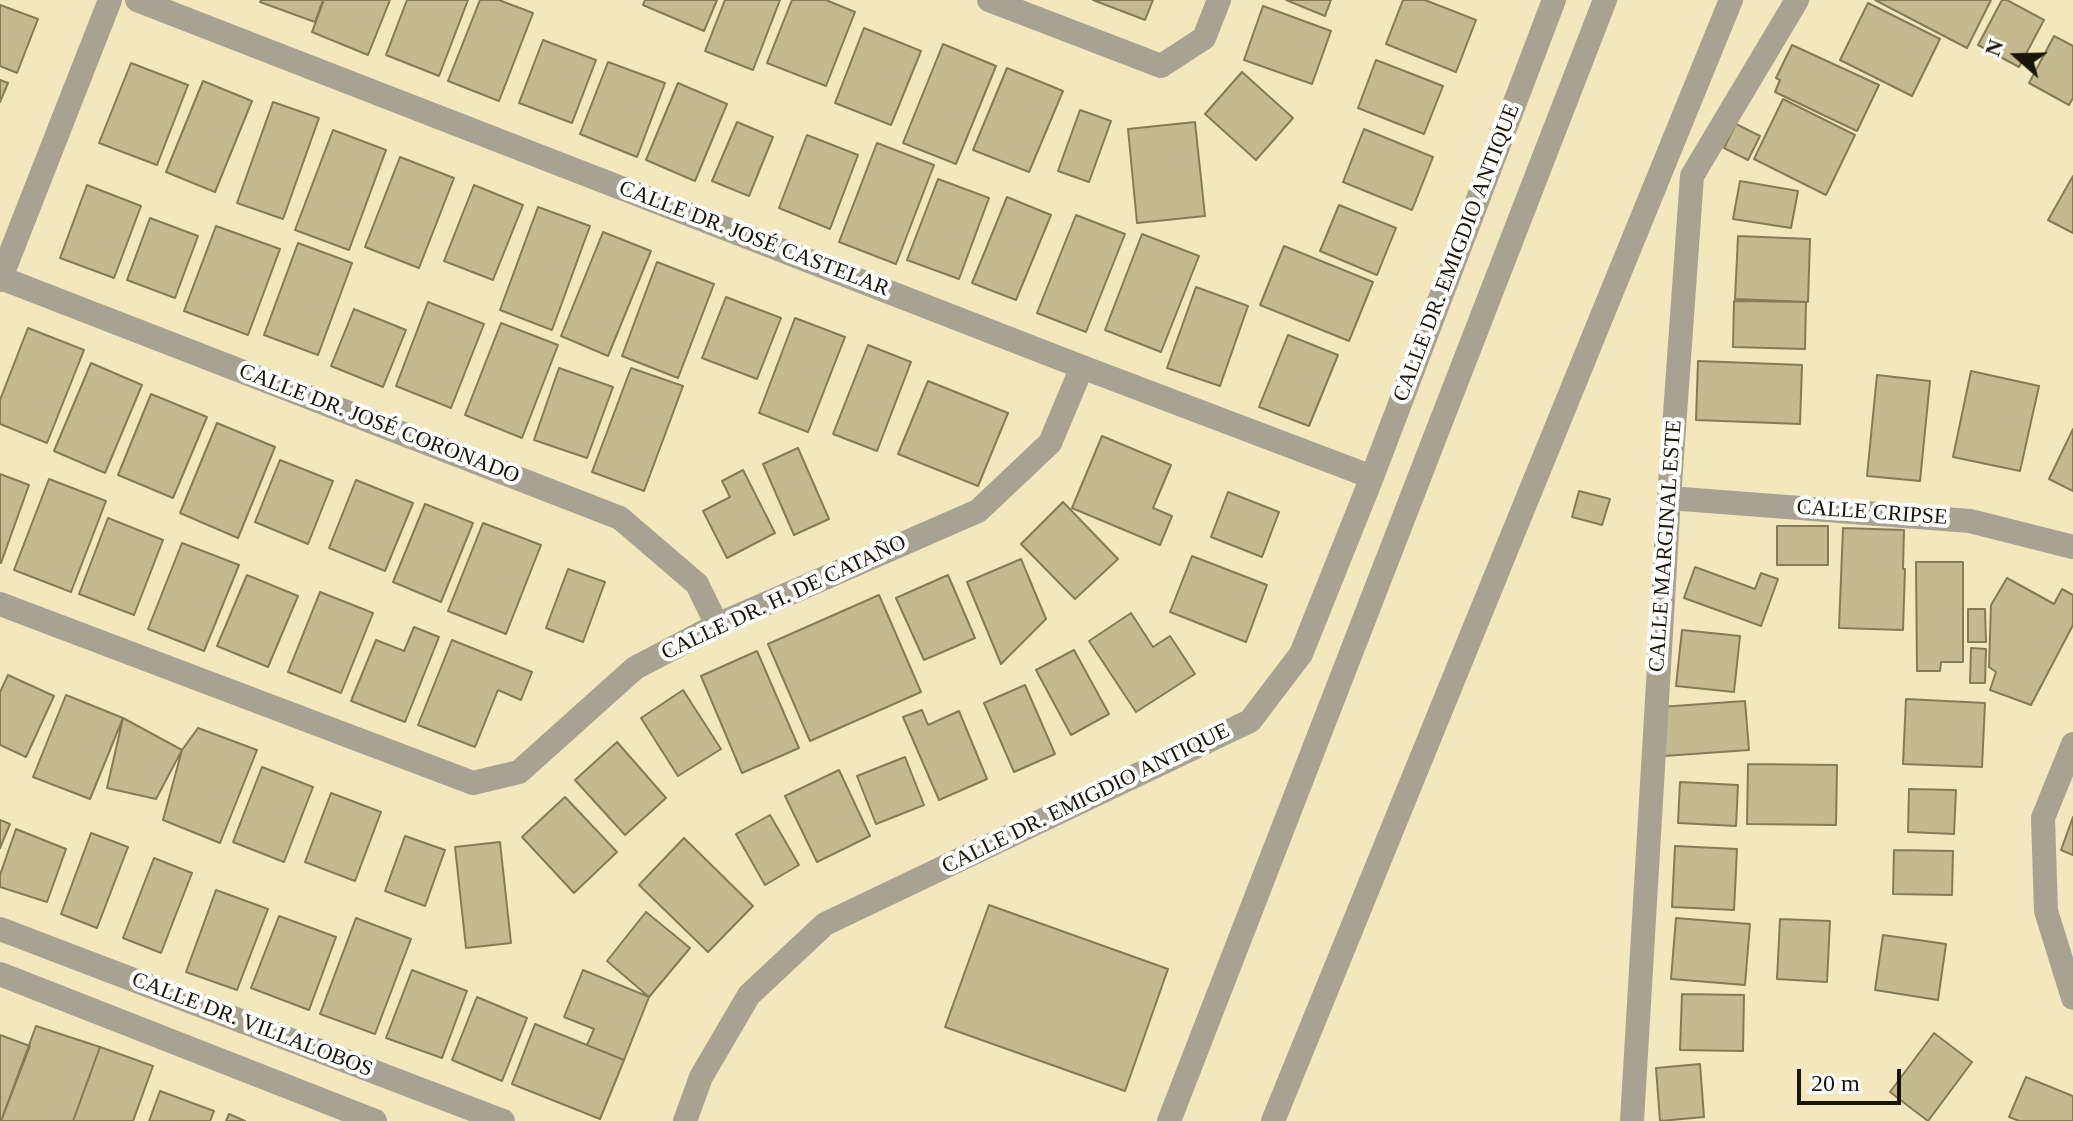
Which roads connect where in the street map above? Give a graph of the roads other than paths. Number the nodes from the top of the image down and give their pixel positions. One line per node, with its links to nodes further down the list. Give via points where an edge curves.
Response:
1 (110, 0): 9 (street)
2 (137, 0): 10 (street, CALLE DR. JOSÉ CASTELAR)
3 (989, 0): 4 (street, via 1161,66 1204,38)
4 (1219, 0)
5 (1554, 0): 11 (street, CALLE DR. EMIGDIO ANTIQUE)
6 (1605, 0): 23 (street)
7 (1731, 0): 24 (street)
8 (1797, 0): 12 (street, CALLE MARGINAL ESTE, via 1692,176)
9 (0, 279): 15 (street, CALLE DR. JOSÉ CORONADO, via 620,518 697,584)
10 (1082, 367): 11 (street, CALLE DR. JOSÉ CASTELAR); 15 (street, CALLE DR. H. DE CATAÑO, via 1050,443 978,511)
11 (1372, 477): 22 (street, CALLE DR. EMIGDIO ANTIQUE, via 1301,654 1250,721 825,924 749,995 701,1077)
12 (1669, 498): 13 (street, CALLE CRIPSE, via 1970,521); 25 (street, CALLE MARGINAL ESTE)
13 (2073, 547)
14 (0, 604): 15 (street, CALLE DR. H. DE CATAÑO, via 473,783 519,772 635,668)
15 (717, 625)
16 (2073, 744): 19 (street, via 2043,818 2046,911)
17 (0, 929): 21 (street, CALLE DR. VILLALOBOS)
18 (0, 974): 20 (street, CALLE DR. VILLALOBOS)
19 (2073, 998)
20 (375, 1121)
21 (503, 1121)
22 (685, 1121)
23 (1169, 1121)
24 (1273, 1121)
25 (1632, 1121)

